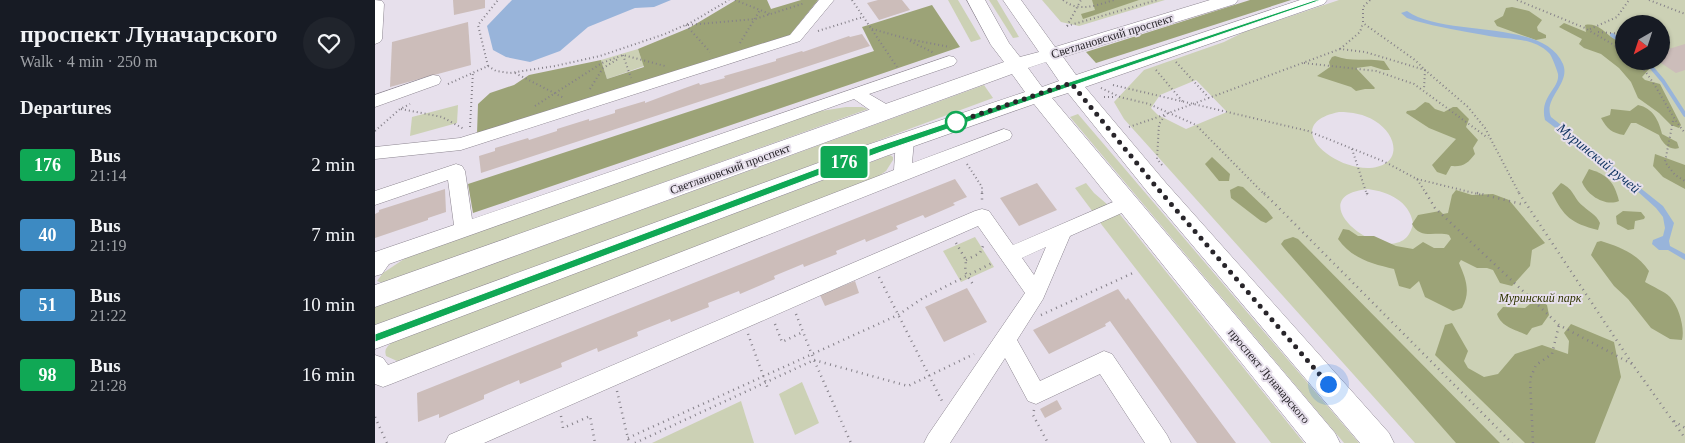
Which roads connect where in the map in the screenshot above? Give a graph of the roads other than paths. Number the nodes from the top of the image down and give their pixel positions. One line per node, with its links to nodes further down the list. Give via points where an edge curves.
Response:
1 (827, 0): 19 (street, via 795,38)
2 (976, 0): 10 (main road, проспект Луначарского)
3 (1012, 0): 9 (main road)
4 (1229, 0): 9 (main road, Светлановский проспект)
5 (1318, 0): 12 (main road)
6 (381, 3): 7 (lane)
7 (375, 39)
8 (947, 55): 13 (street)
9 (1050, 55): 10 (main road, Светлановский проспект); 12 (main road)
10 (1016, 65): 14 (main road, проспект Луначарского); 16 (main road, Светлановский проспект)
11 (439, 83): 15 (lane)
12 (1071, 83): 14 (main road); 38 (main road, via 1158,189)
13 (855, 93): 16 (street); 25 (street)
14 (1037, 94): 18 (main road); 24 (main road, проспект Луначарского)
15 (375, 101)
16 (887, 112): 30 (main road, Светлановский проспект)
17 (1004, 136): 22 (street)
18 (905, 140): 22 (street); 31 (main road)
19 (461, 144): 20 (street); 21 (street)
20 (375, 153)
21 (456, 170): 23 (street); 25 (street)
22 (903, 174): 33 (street)
23 (375, 198)
24 (1127, 203): 26 (street); 37 (main road, проспект Луначарского)
25 (464, 228): 28 (street)
26 (1063, 231): 27 (street); 29 (street)
27 (1009, 255): 29 (street); 35 (street, via 987,222 949,230 872,264 791,310 743,320)
28 (377, 262)
29 (1036, 293): 32 (street)
30 (375, 296)
31 (375, 337)
32 (1005, 339): 34 (street); 36 (street, via 1036,394 1104,361)
33 (378, 375)
34 (942, 436)
35 (462, 442)
36 (1159, 443)
37 (1325, 443)
38 (1379, 443)

